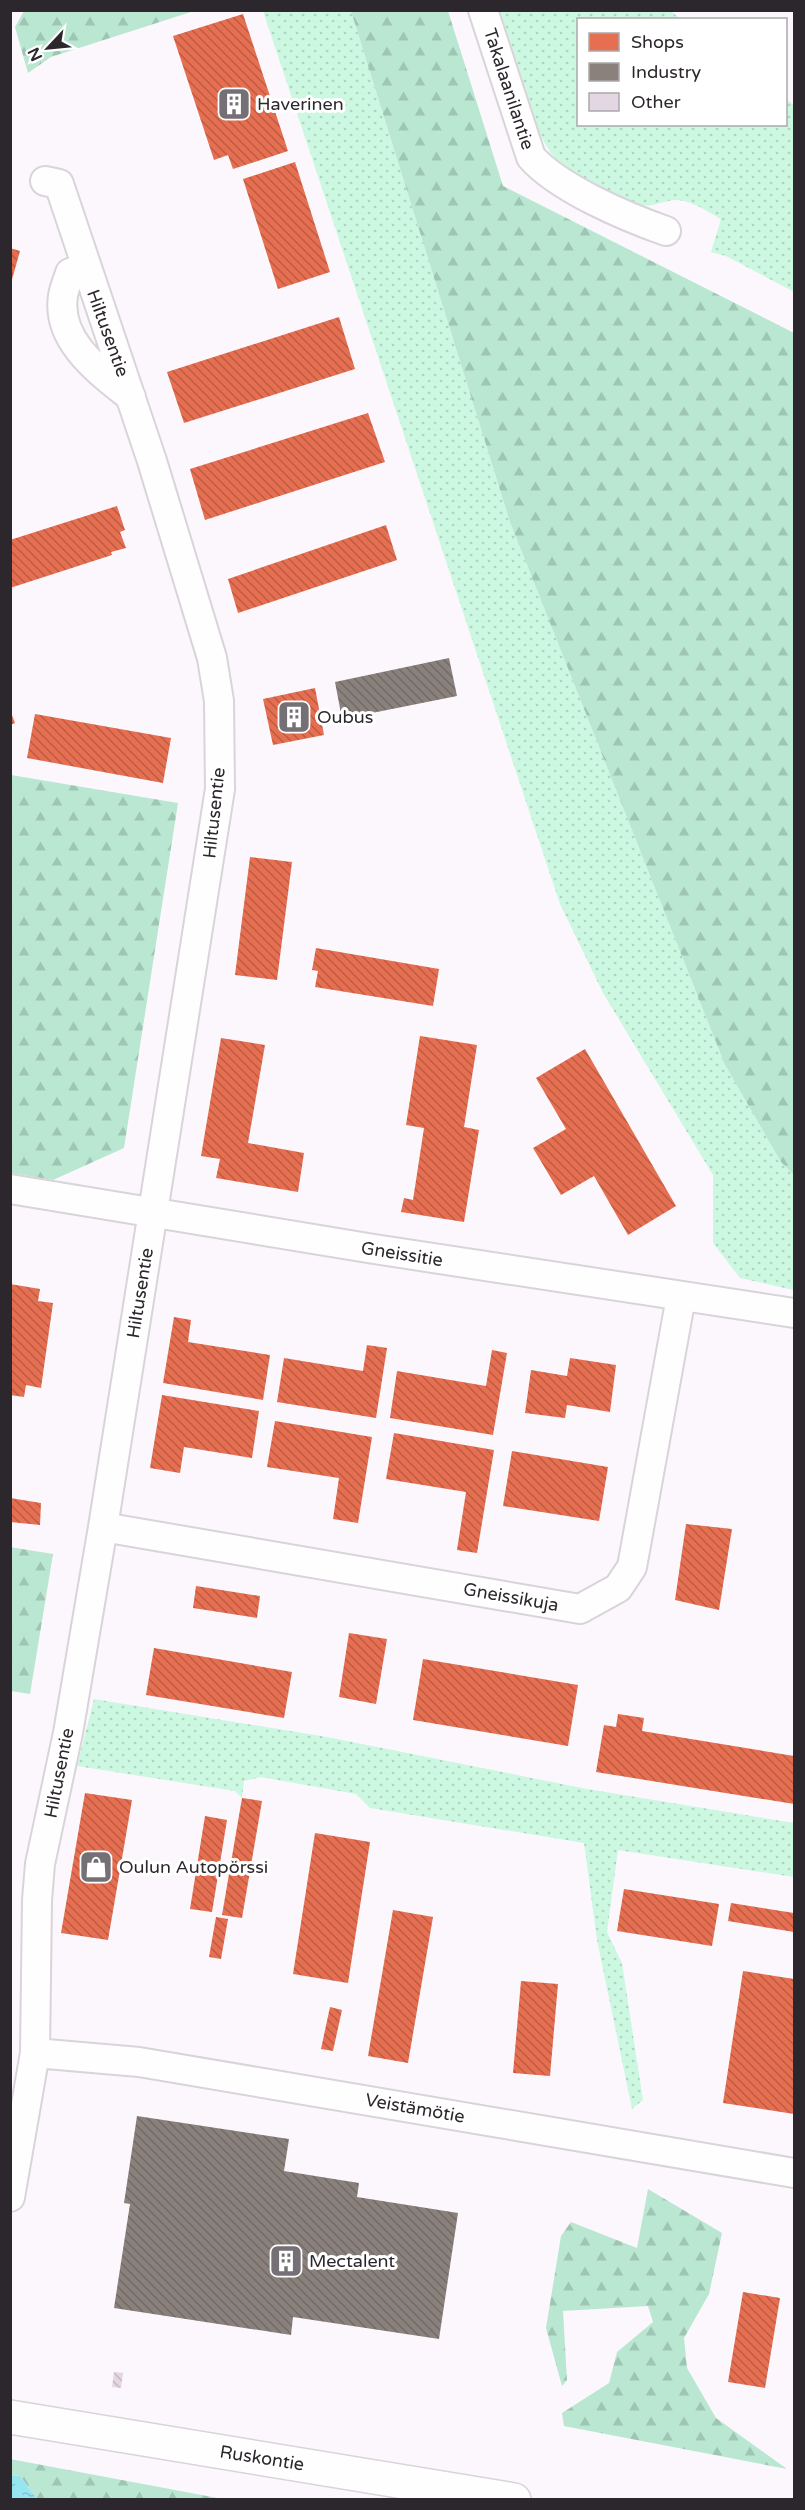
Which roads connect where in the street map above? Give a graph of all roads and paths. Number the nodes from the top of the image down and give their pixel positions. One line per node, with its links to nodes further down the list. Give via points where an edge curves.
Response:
1 (483, 10): 3 (street, Takalaanilantie, via 531,158 542,170 628,218)
2 (45, 181): 4 (street, Hiltusentie, via 59,184)
3 (666, 231)
4 (85, 267): 5 (street, Hiltusentie); 5 (street, Hiltusentie, via 70,273 63,296 68,335 98,370)
5 (131, 398): 7 (street, Hiltusentie, via 212,658 219,701 220,789)
6 (10, 1189): 7 (street, Gneissitie)
7 (152, 1213): 8 (street, Gneissitie); 10 (street, Hiltusentie)
8 (681, 1297): 9 (street, Gneissitie); 10 (street, Gneissikuja, via 632,1567 618,1588 580,1609)
9 (795, 1313)
10 (103, 1527): 11 (street, Hiltusentie, via 68,1733 40,1864)
11 (35, 2053): 12 (street, Hiltusentie); 13 (street, Veistämötie, via 139,2062)
12 (15, 2149): 14 (street, Hiltusentie)
13 (795, 2173)
14 (10, 2197)
15 (10, 2417): 16 (main road, Ruskontie)
16 (514, 2499)

